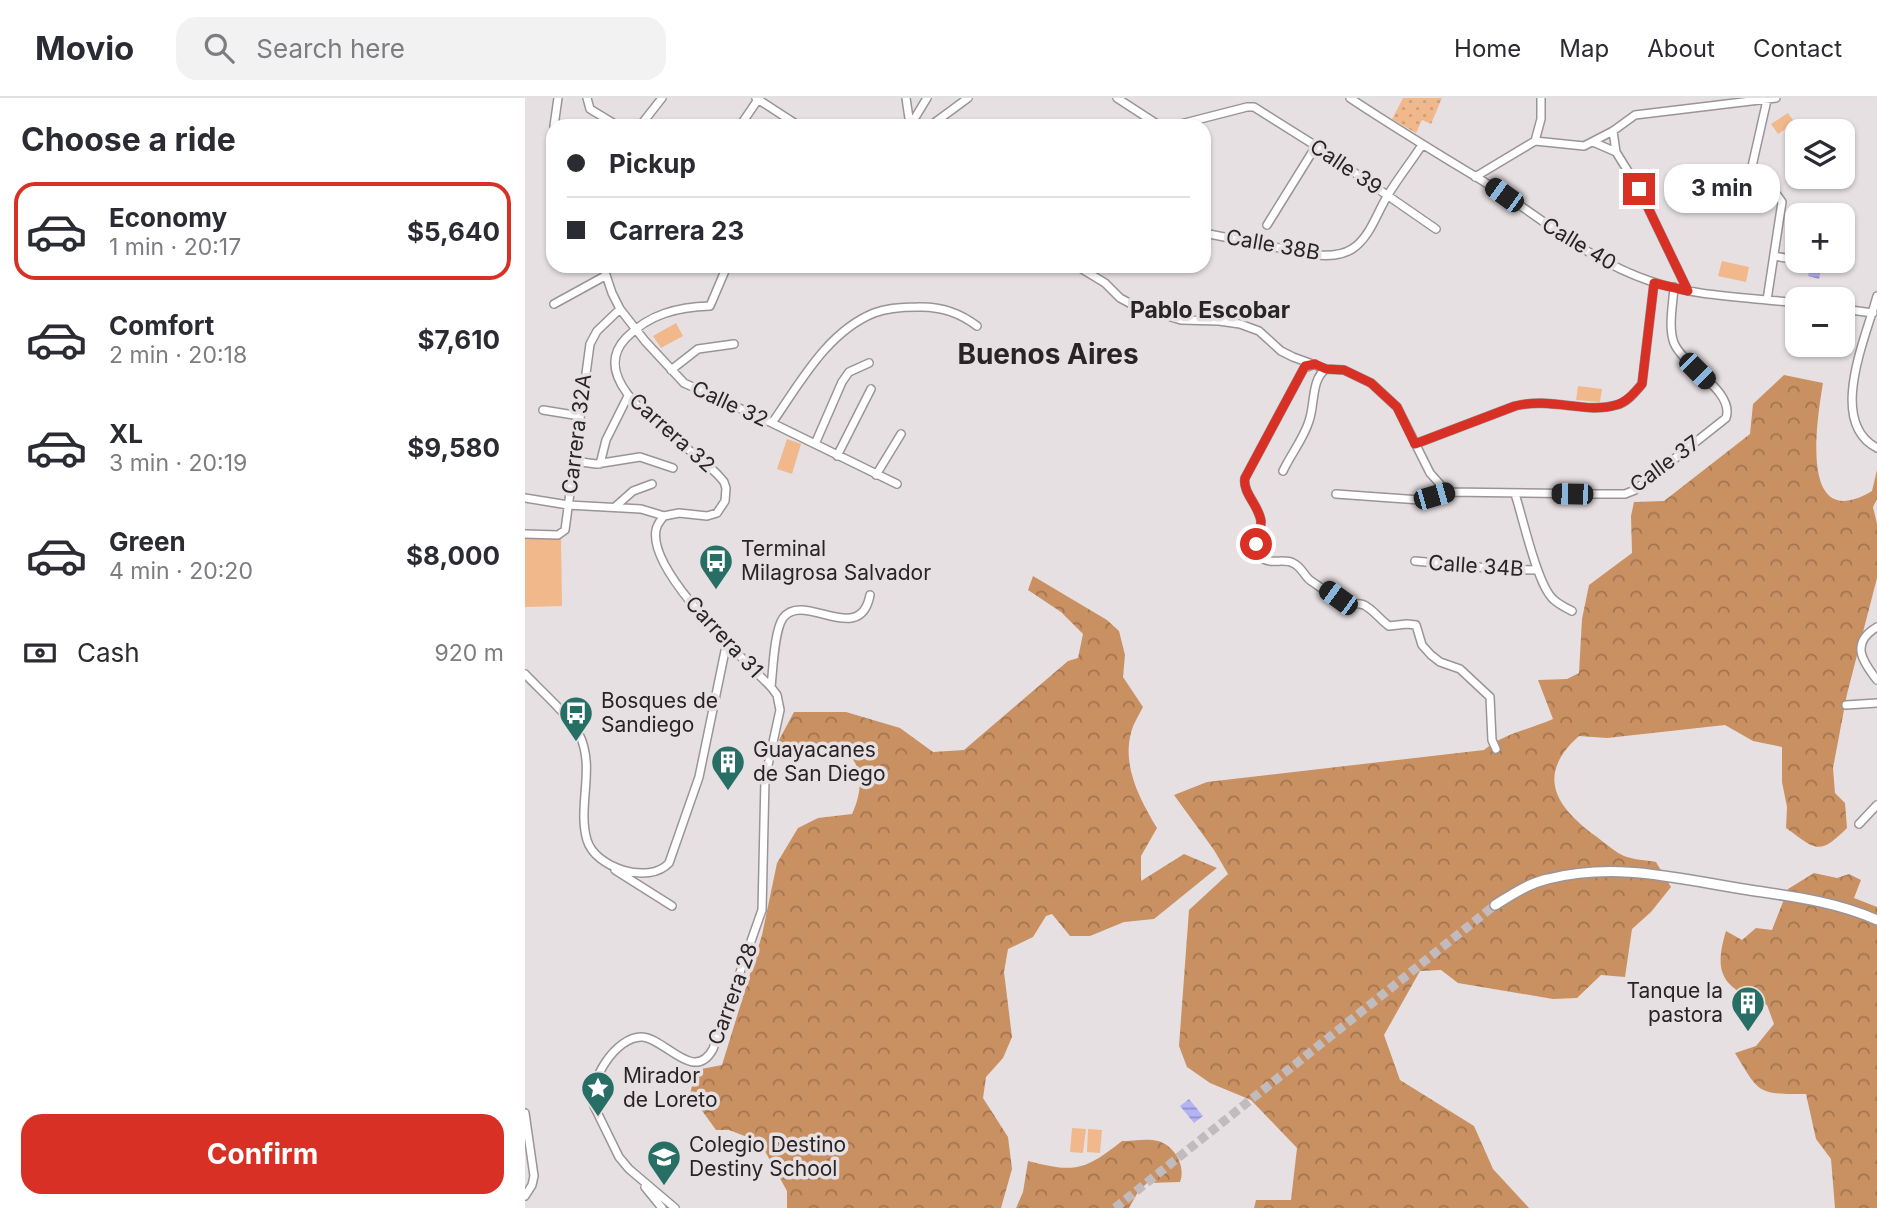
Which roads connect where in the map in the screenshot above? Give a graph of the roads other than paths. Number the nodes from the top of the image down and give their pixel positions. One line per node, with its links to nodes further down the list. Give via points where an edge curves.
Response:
1 (558, 98): 13 (street)
2 (662, 98): 15 (street)
3 (906, 98): 18 (street)
4 (927, 98): 19 (street)
5 (968, 98): 20 (street)
6 (1117, 98): 21 (street)
7 (1350, 98): 26 (street, Calle 40)
8 (1541, 98): 24 (street)
9 (1776, 98): 12 (street)
10 (758, 99): 16 (street); 17 (street)
11 (587, 100): 14 (street, via 590,108)
12 (1767, 100): 23 (street, via 1635,115); 34 (street, via 1748,184 1753,191 1777,195 1782,202)
13 (555, 119)
14 (607, 119)
15 (646, 119)
16 (745, 119)
17 (788, 119)
18 (909, 119)
19 (914, 119)
20 (940, 119)
21 (1149, 119)
22 (1200, 119): 27 (street, Calle 39, via 1254,107)
23 (1613, 131): 25 (street); 28 (street)
24 (1535, 141): 25 (street, via 1584,146); 29 (street)
25 (1593, 142): 28 (street)
26 (1422, 145): 29 (street, Calle 40); 30 (street)
27 (1316, 146): 30 (street, Calle 39); 31 (street)
28 (1616, 152): 42 (street)
29 (1475, 177): 40 (street, Calle 40, via 1575,246)
30 (1387, 196): 32 (street, Calle 39); 33 (street, Calle 38B, via 1358,245 1342,254 1315,255)
31 (1267, 225)
32 (1436, 229)
33 (1211, 234)
34 (1774, 256): 35 (street); 44 (street)
35 (1785, 258)
36 (604, 273): 39 (street, Calle 32)
37 (724, 273): 51 (street, Carrera 32, via 710,306 676,309)
38 (1089, 273): 54 (street, via 1135,306 1181,320 1240,324 1259,331 1281,351)
39 (605, 276): 46 (street); 47 (street, Calle 32)
40 (1654, 283): 41 (street, Calle 40); 64 (street, via 1642,384 1619,405 1600,408 1531,402)
41 (1674, 288): 42 (street, Calle 40); 76 (street, Calle 37, via 1674,344 1725,400 1726,418 1625,494)
42 (1688, 291): 44 (street, Calle 40)
43 (1877, 296): 49 (street)
44 (1767, 300): 45 (street, Calle 40)
45 (1785, 302)
46 (554, 304)
47 (620, 309): 51 (street, Calle 32); 60 (street, Carrera 32A, via 590,344)
48 (1855, 311): 49 (street)
49 (1873, 313): 65 (street, via 1852,392 1858,433)
50 (978, 326): 61 (street, via 947,309 910,307 875,312 835,339)
51 (636, 328): 56 (street, Calle 32); 58 (street, Carrera 32, via 614,357)
52 (734, 344): 56 (street, via 698,349)
53 (869, 363): 63 (street, via 849,372 842,382)
54 (1315, 364): 55 (street); 94 (street, via 1304,368 1245,478 1261,522 1256,544 1259,555 1273,562 1292,563 1313,583 1338,598 1367,607 1389,626 1416,625 1422,645 1431,655 1460,669 1490,697)
55 (1326, 369): 64 (street, via 1344,370 1371,383 1397,407); 70 (street, via 1317,382 1309,421)
56 (671, 370): 61 (street, Calle 32, via 684,383)
57 (871, 389): 66 (street)
58 (628, 396): 68 (street, via 606,440); 80 (street, Carrera 32, via 720,476 726,488 717,513)
59 (543, 410): 60 (street)
60 (580, 416): 67 (street, Carrera 32A)
61 (772, 423): 63 (street, Calle 32)
62 (901, 434): 71 (street)
63 (814, 444): 66 (street, Calle 32)
64 (1415, 444): 74 (street, via 1430,473)
65 (1877, 448)
66 (837, 456): 71 (street, Calle 32)
67 (574, 461): 68 (street); 78 (street, Carrera 32A)
68 (600, 464): 69 (street, via 640,457)
69 (673, 468)
70 (1283, 471)
71 (876, 475): 73 (street, Calle 32)
72 (652, 484): 79 (street, via 633,491)
73 (897, 484)
74 (1447, 492): 75 (street, Calle 37, via 1420,500); 76 (street, Calle 37)
75 (1336, 494)
76 (1515, 494): 83 (street)
77 (525, 498): 78 (street)
78 (568, 505): 79 (street); 81 (street, Carrera 32A, via 562,534)
79 (616, 506): 80 (street)
80 (664, 516): 87 (street, Carrera 31, via 656,539 673,578)
81 (525, 534)
82 (1415, 561): 83 (street, Calle 34B)
83 (1537, 570): 85 (street, via 1552,599)
84 (870, 595): 90 (street, via 863,611 852,618 802,609 789,612 779,628)
85 (1572, 611)
86 (1877, 627): 89 (street, via 1864,640 1861,655)
87 (730, 645): 90 (street, Carrera 31); 97 (street, via 699,777 671,859 664,868 645,872)
88 (525, 674): 97 (street, via 580,735 587,771 585,817 590,847)
89 (1877, 680)
90 (771, 687): 93 (street, Carrera 31, via 780,702)
91 (1877, 703): 92 (street)
92 (1846, 705)
93 (779, 720): 103 (street, Carrera 28, via 765,779 762,910 713,1049 705,1060 696,1062 647,1038 633,1038 604,1066 593,1088 592,1098 610,1143)
94 (1496, 749)
95 (1877, 806): 96 (street)
96 (1859, 824)
97 (612, 866): 99 (street)
98 (1495, 905): 100 (main road, via 1545,879 1633,871 1821,901)
99 (672, 906)
100 (1877, 920)
101 (525, 1112): 102 (street, via 534,1176)
102 (525, 1196)
103 (660, 1202): 104 (street, Carrera 28)
104 (675, 1208)

